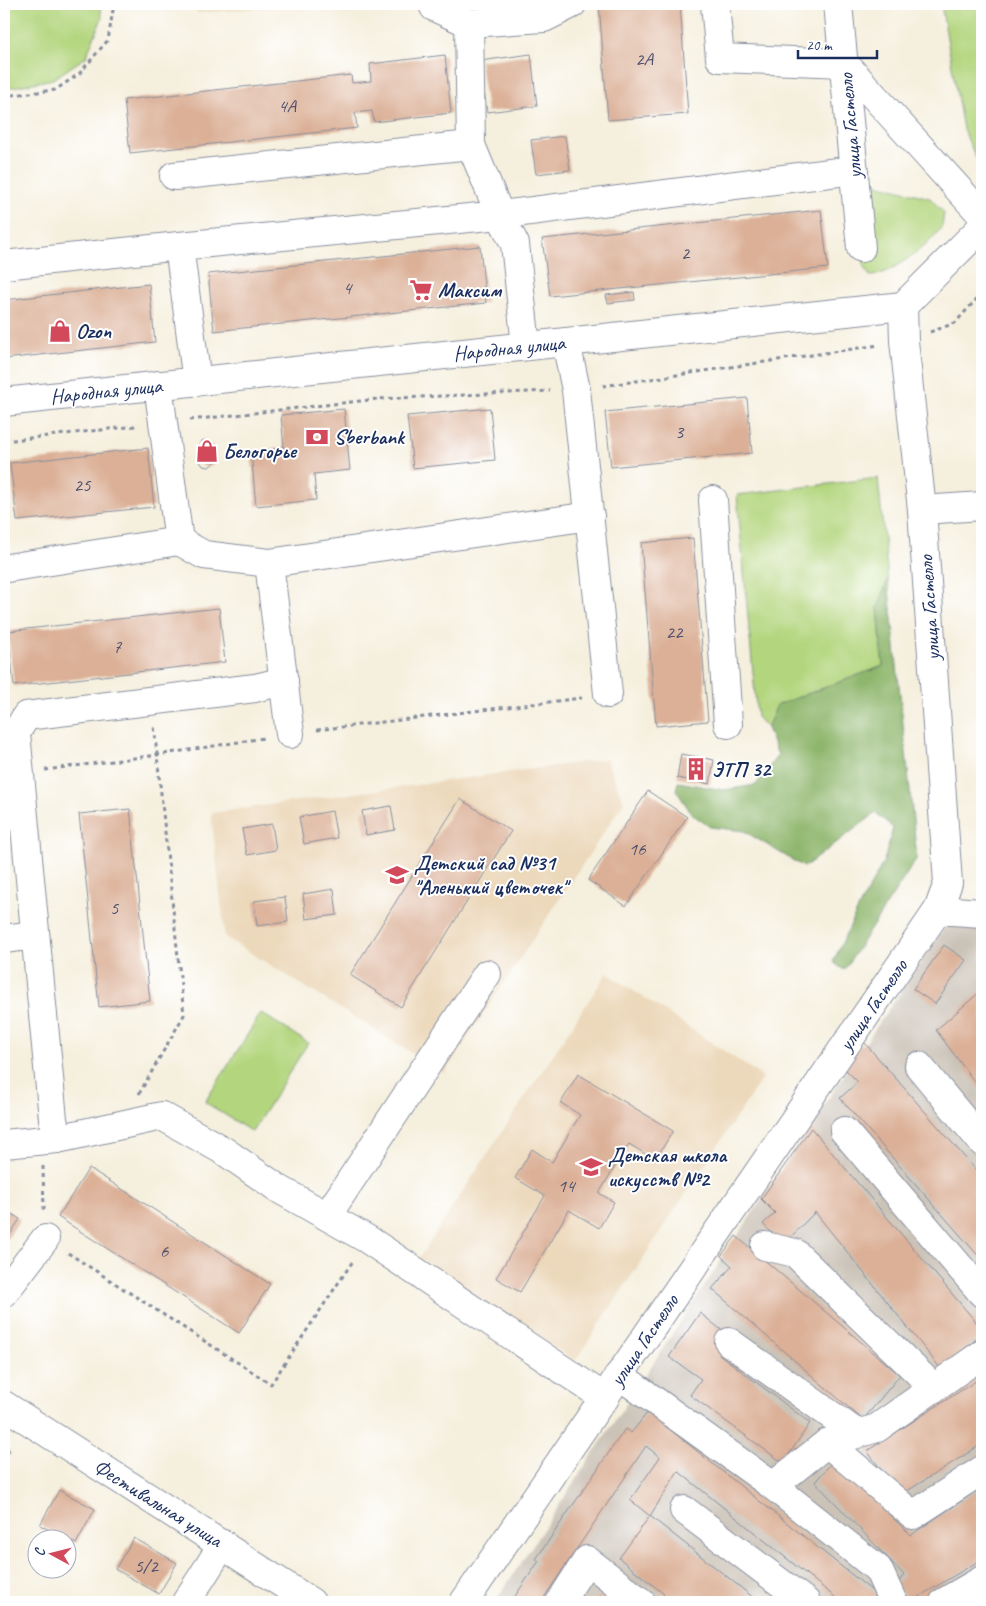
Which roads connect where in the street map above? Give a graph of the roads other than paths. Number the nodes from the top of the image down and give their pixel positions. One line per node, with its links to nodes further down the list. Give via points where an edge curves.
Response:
1 (572, 4): 5 (street, via 544,18)
2 (715, 4): 6 (street, via 720,58)
3 (838, 4): 6 (street, улица Гастелло)
4 (434, 7): 5 (street)
5 (469, 23): 7 (street)
6 (844, 63): 8 (street, улица Гастелло); 11 (street)
7 (471, 145): 9 (street); 10 (street)
8 (854, 170): 10 (street); 14 (street, улица Гастелло)
9 (174, 176)
10 (500, 216): 13 (street); 18 (street, via 515,244)
11 (982, 216)
12 (982, 227): 16 (street)
13 (179, 246): 15 (street); 19 (street)
14 (861, 248)
15 (4, 265)
16 (903, 306): 17 (street, Народная улица); 24 (street, улица Гастелло)
17 (566, 342): 18 (street, Народная улица); 25 (street, via 576,390)
18 (526, 346): 19 (street, Народная улица)
19 (196, 382): 20 (street, Народная улица)
20 (158, 385): 21 (street, Народная улица); 26 (street)
21 (4, 402)
22 (713, 500): 31 (street)
23 (982, 506): 24 (street)
24 (922, 510): 33 (street, улица Гастелло, via 948,883)
25 (590, 516): 27 (street); 30 (street)
26 (179, 541): 27 (street, via 204,554); 28 (street)
27 (269, 563): 29 (street)
28 (7, 568)
29 (284, 681): 32 (street); 35 (street, via 255,688 26,716 16,733)
30 (608, 694)
31 (728, 724)
32 (290, 734)
33 (938, 910): 34 (street); 50 (street, улица Гастелло)
34 (982, 913)
35 (35, 935): 36 (street); 40 (street, via 53,1119)
36 (4, 939)
37 (487, 974): 43 (street)
38 (919, 1066): 41 (street)
39 (844, 1131): 47 (street)
40 (50, 1140): 42 (street); 43 (street, via 162,1116)
41 (982, 1142)
42 (4, 1144)
43 (327, 1216): 52 (street, via 367,1239)
44 (45, 1239): 46 (street)
45 (765, 1246): 51 (street, via 795,1252)
46 (4, 1293)
47 (982, 1293)
48 (729, 1342): 54 (street)
49 (982, 1354): 51 (street)
50 (619, 1375): 52 (street, улица Гастелло); 57 (street)
51 (934, 1388): 54 (street, via 877,1428)
52 (605, 1398): 63 (street, улица Гастелло)
53 (4, 1405): 59 (street, Фестивальная улица)
54 (856, 1433): 55 (street)
55 (828, 1443): 56 (street, via 913,1515); 57 (street)
56 (982, 1470)
57 (772, 1486): 67 (street, via 878,1569)
58 (684, 1510): 66 (street)
59 (223, 1544): 61 (street); 62 (street, Фестивальная улица)
60 (982, 1580): 68 (street)
61 (186, 1602)
62 (311, 1602)
63 (464, 1602)
64 (560, 1602): 65 (street, via 587,1560)
65 (641, 1602)
66 (806, 1602)
67 (893, 1602)
68 (944, 1602)

